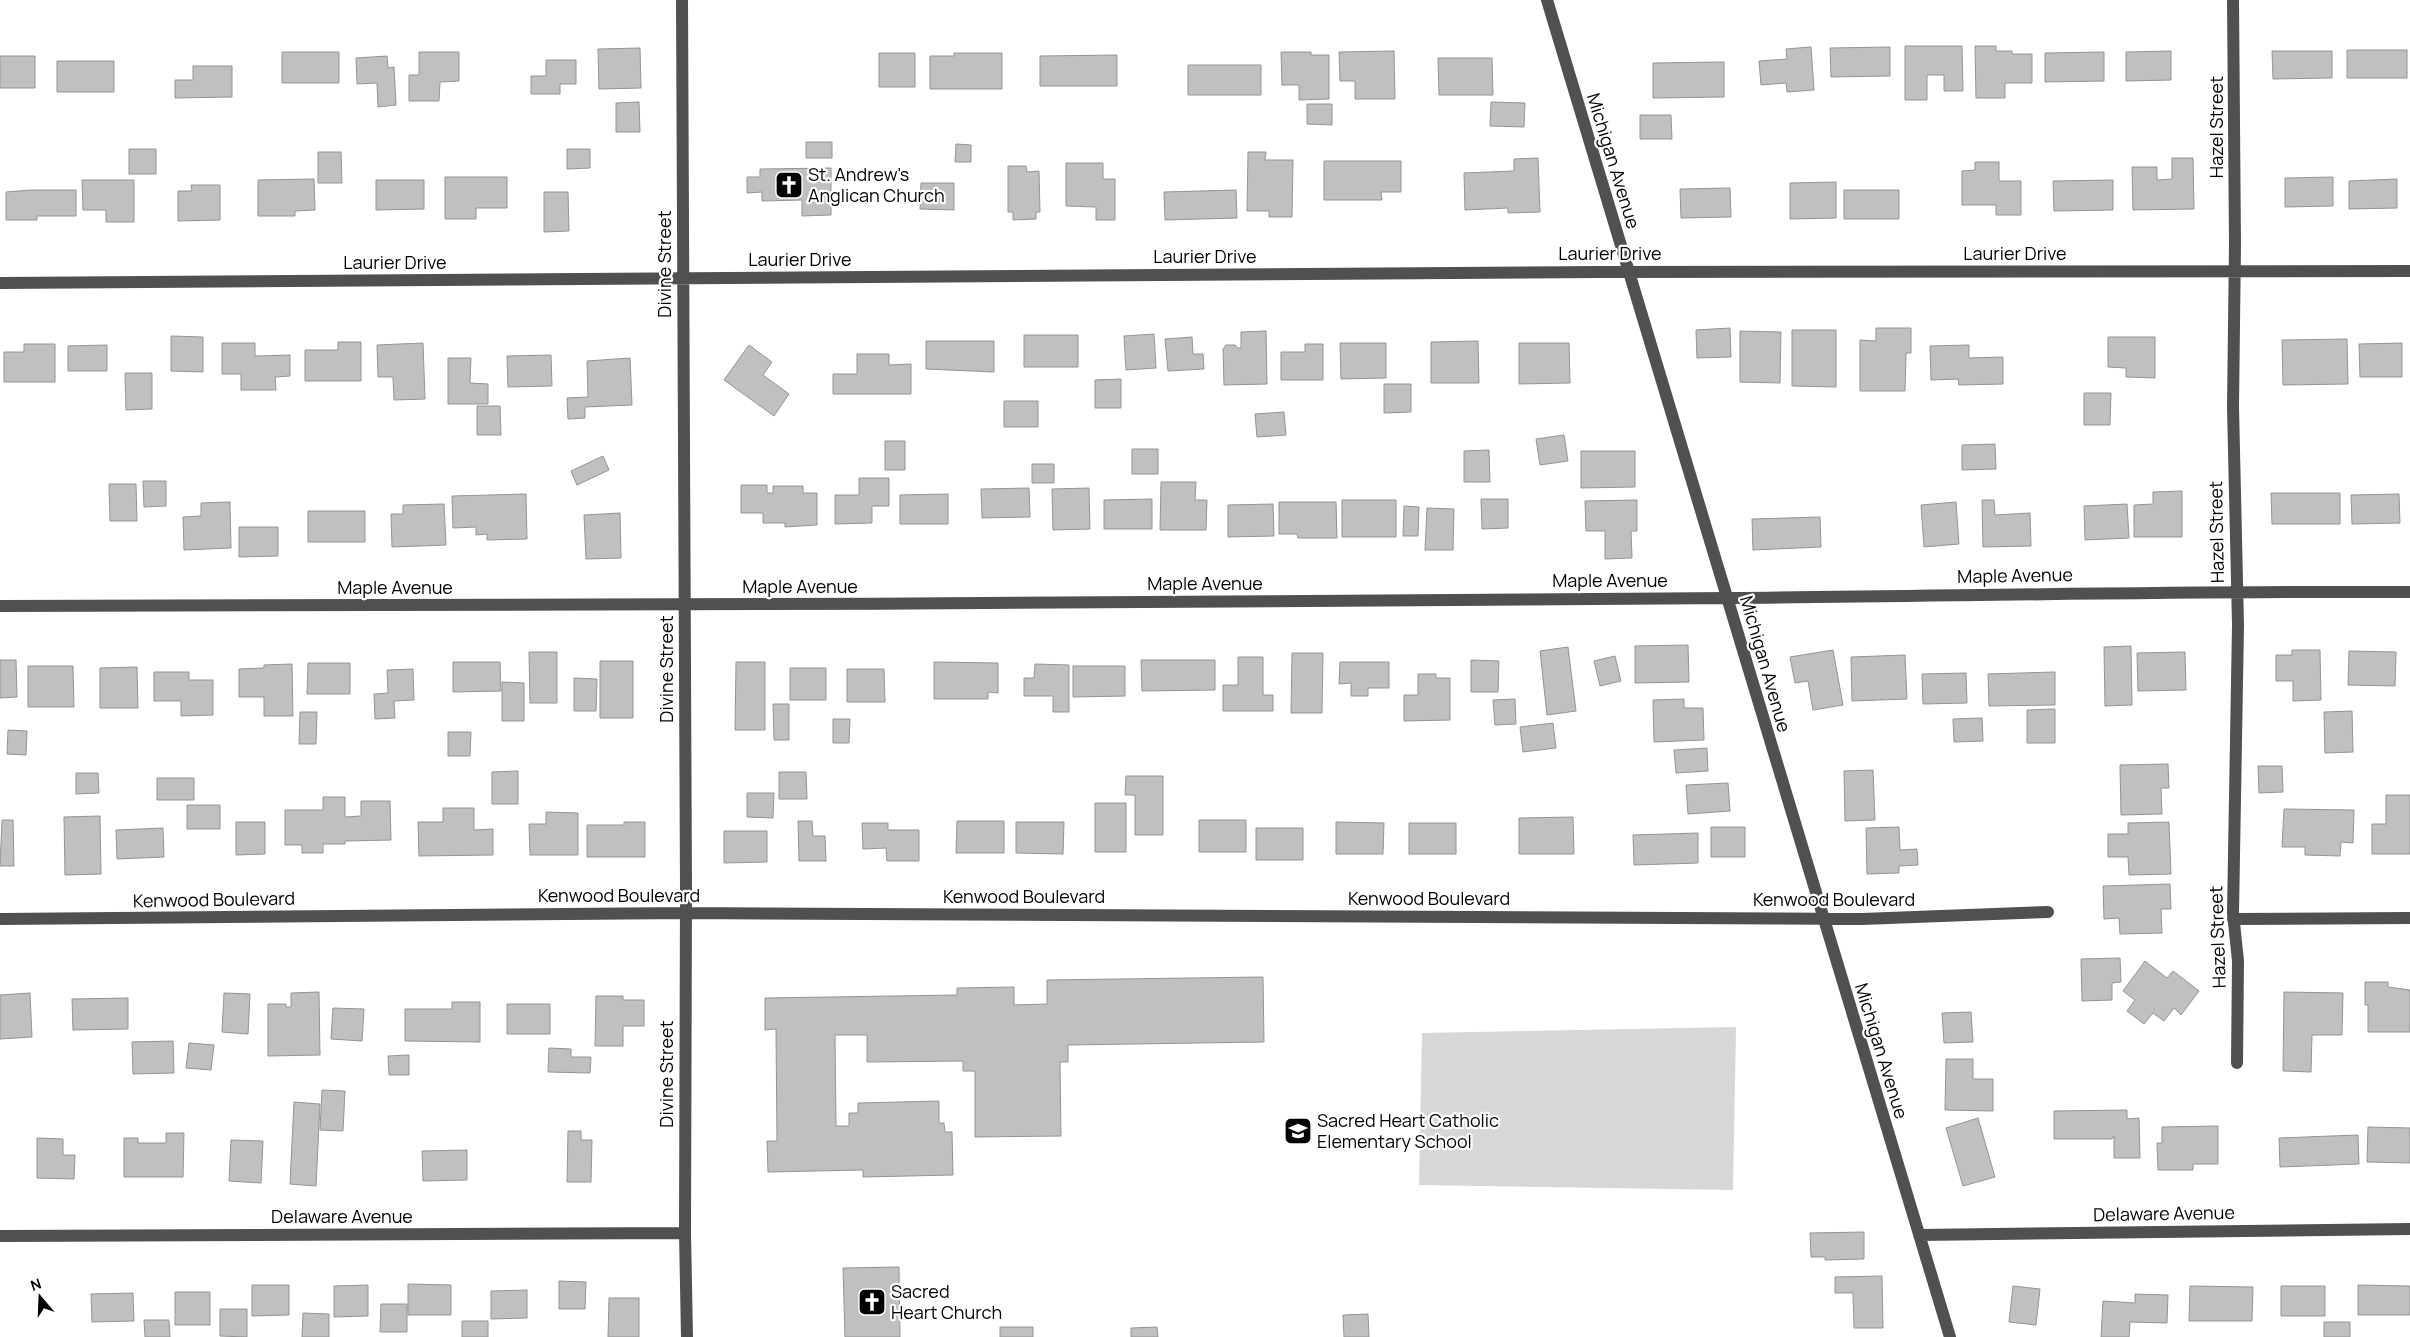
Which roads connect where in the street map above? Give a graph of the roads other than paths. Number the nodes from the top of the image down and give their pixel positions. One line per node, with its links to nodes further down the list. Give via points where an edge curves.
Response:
1 (682, 0): 7 (street, Divine Street)
2 (1547, 0): 5 (street, Michigan Avenue)
3 (2233, 0): 6 (street, Hazel Street)
4 (2410, 270): 6 (street, Laurier Drive)
5 (1628, 272): 6 (street, Laurier Drive); 7 (street, Laurier Drive); 11 (street, Michigan Avenue)
6 (2235, 272): 9 (street, Hazel Street)
7 (682, 278): 8 (street, Laurier Drive); 13 (street, Divine Street)
8 (0, 283)
9 (2236, 591): 10 (street, Maple Avenue); 11 (street, Maple Avenue); 17 (street, Hazel Street)
10 (2410, 592)
11 (1728, 598): 13 (street, Maple Avenue); 16 (street, Michigan Avenue)
12 (0, 606): 13 (street, Maple Avenue)
13 (684, 606): 15 (street, Divine Street)
14 (2048, 912): 16 (street, Kenwood Boulevard)
15 (685, 913): 16 (street, Kenwood Boulevard); 19 (street, Kenwood Boulevard); 22 (street, Divine Street)
16 (1822, 918): 23 (street, Michigan Avenue)
17 (2233, 918): 18 (street); 20 (street, Hazel Street, via 2238,961)
18 (2410, 918)
19 (0, 919)
20 (2237, 1063)
21 (2410, 1229): 23 (street, Delaware Avenue)
22 (685, 1233): 24 (street, Delaware Avenue); 25 (street, Divine Street)
23 (1919, 1235): 26 (street, Michigan Avenue)
24 (0, 1236)
25 (687, 1337)
26 (1950, 1337)

